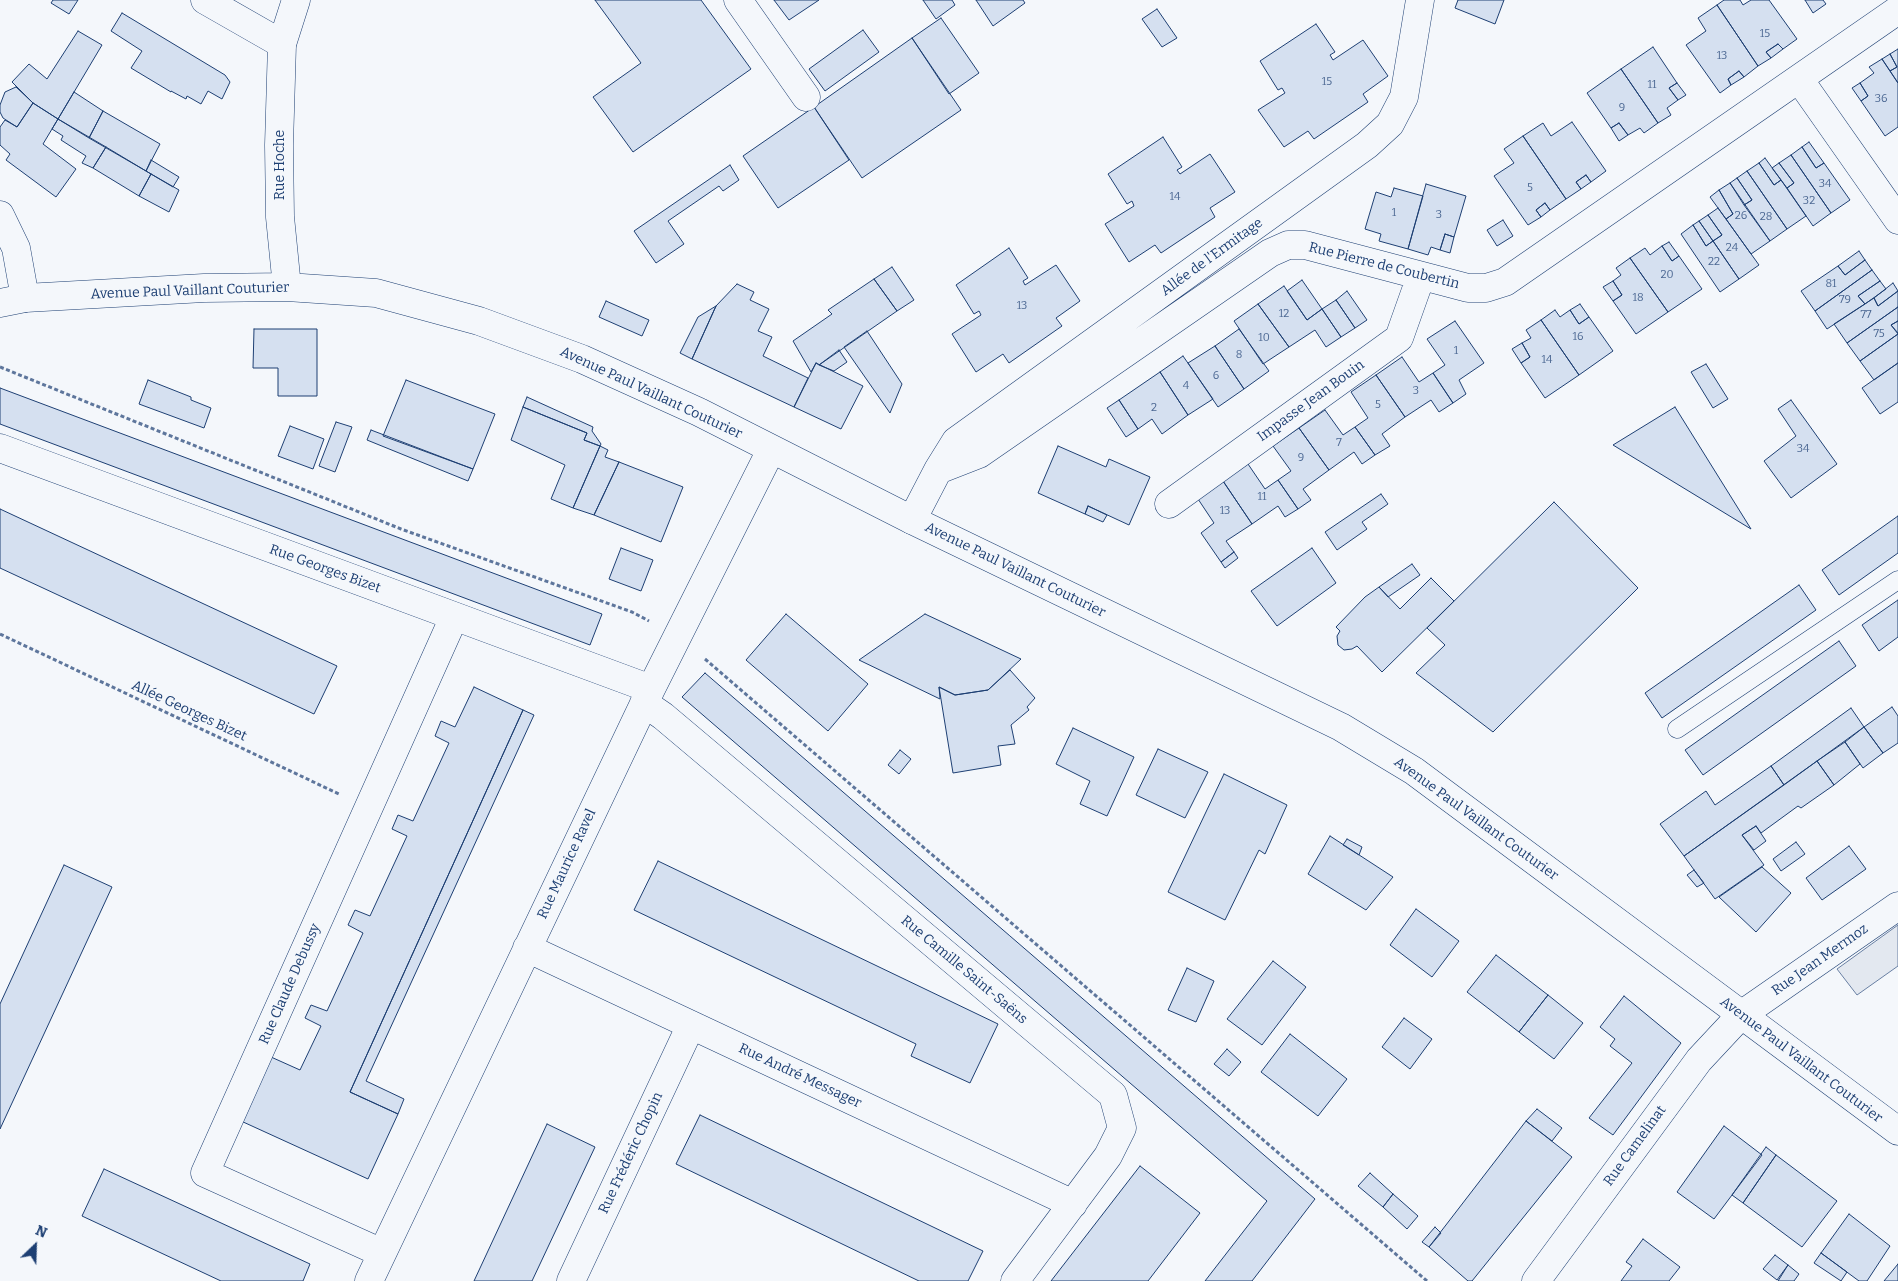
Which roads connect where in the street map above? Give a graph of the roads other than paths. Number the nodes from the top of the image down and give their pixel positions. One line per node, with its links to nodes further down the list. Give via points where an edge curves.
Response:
1 (205, 0): 6 (street)
2 (296, 0): 6 (street, Rue Hoche)
3 (738, 0): 8 (street)
4 (1420, 0): 16 (street, Allée de l'Ermitage, via 1404,97 1390,124 1367,145 956,441)
5 (1898, 10): 7 (street, Rue Pierre de Coubertin)
6 (282, 44): 12 (street, Rue Hoche, via 280,217)
7 (1799, 79): 10 (street); 11 (street, Rue Pierre de Coubertin, via 1505,282 1486,288 1468,288)
8 (806, 97)
9 (0, 215): 13 (street, via 16,248)
10 (1898, 220)
11 (1421, 276): 16 (street, Rue Pierre de Coubertin, via 1306,245 1288,245 1270,253 979,454); 17 (street, Impasse Jean Bouin, via 1399,338)
12 (287, 287): 13 (street, Avenue Paul Vaillant Couturier, via 204,288); 15 (street, Avenue Paul Vaillant Couturier, via 376,293 479,321 591,363 700,412)
13 (8, 299)
14 (0, 448): 20 (street, Rue Georges Bizet)
15 (771, 450): 18 (street, Avenue Paul Vaillant Couturier); 21 (street, Rue Maurice Ravel)
16 (938, 470): 18 (street)
17 (1169, 504)
18 (912, 520): 25 (street, Avenue Paul Vaillant Couturier, via 1357,737 1414,772)
19 (1898, 580): 22 (lane)
20 (454, 617): 21 (street, Rue Georges Bizet); 29 (street, Rue Claude Debussy, via 205,1173)
21 (647, 696): 24 (street, Rue Maurice Ravel); 28 (street, Rue Camille Saint-Saëns, via 663,716 1113,1095 1122,1128 1108,1156)
22 (1677, 729)
23 (1898, 906): 25 (street, Rue Jean Mermoz)
24 (528, 948): 26 (street, Rue André Messager); 29 (street, Rue Maurice Ravel)
25 (1741, 1015): 27 (street, Avenue Paul Vaillant Couturier); 33 (street, Rue Camelinat, via 1699,1060)
26 (691, 1025): 28 (street, Rue André Messager); 31 (street, Rue Frédéric Chopin)
27 (1898, 1131)
28 (1073, 1204): 32 (street, Rue Camille Saint-Saëns)
29 (382, 1253): 30 (street, Rue Maurice Ravel)
30 (369, 1281)
31 (571, 1281)
32 (1015, 1281)
33 (1536, 1281)

